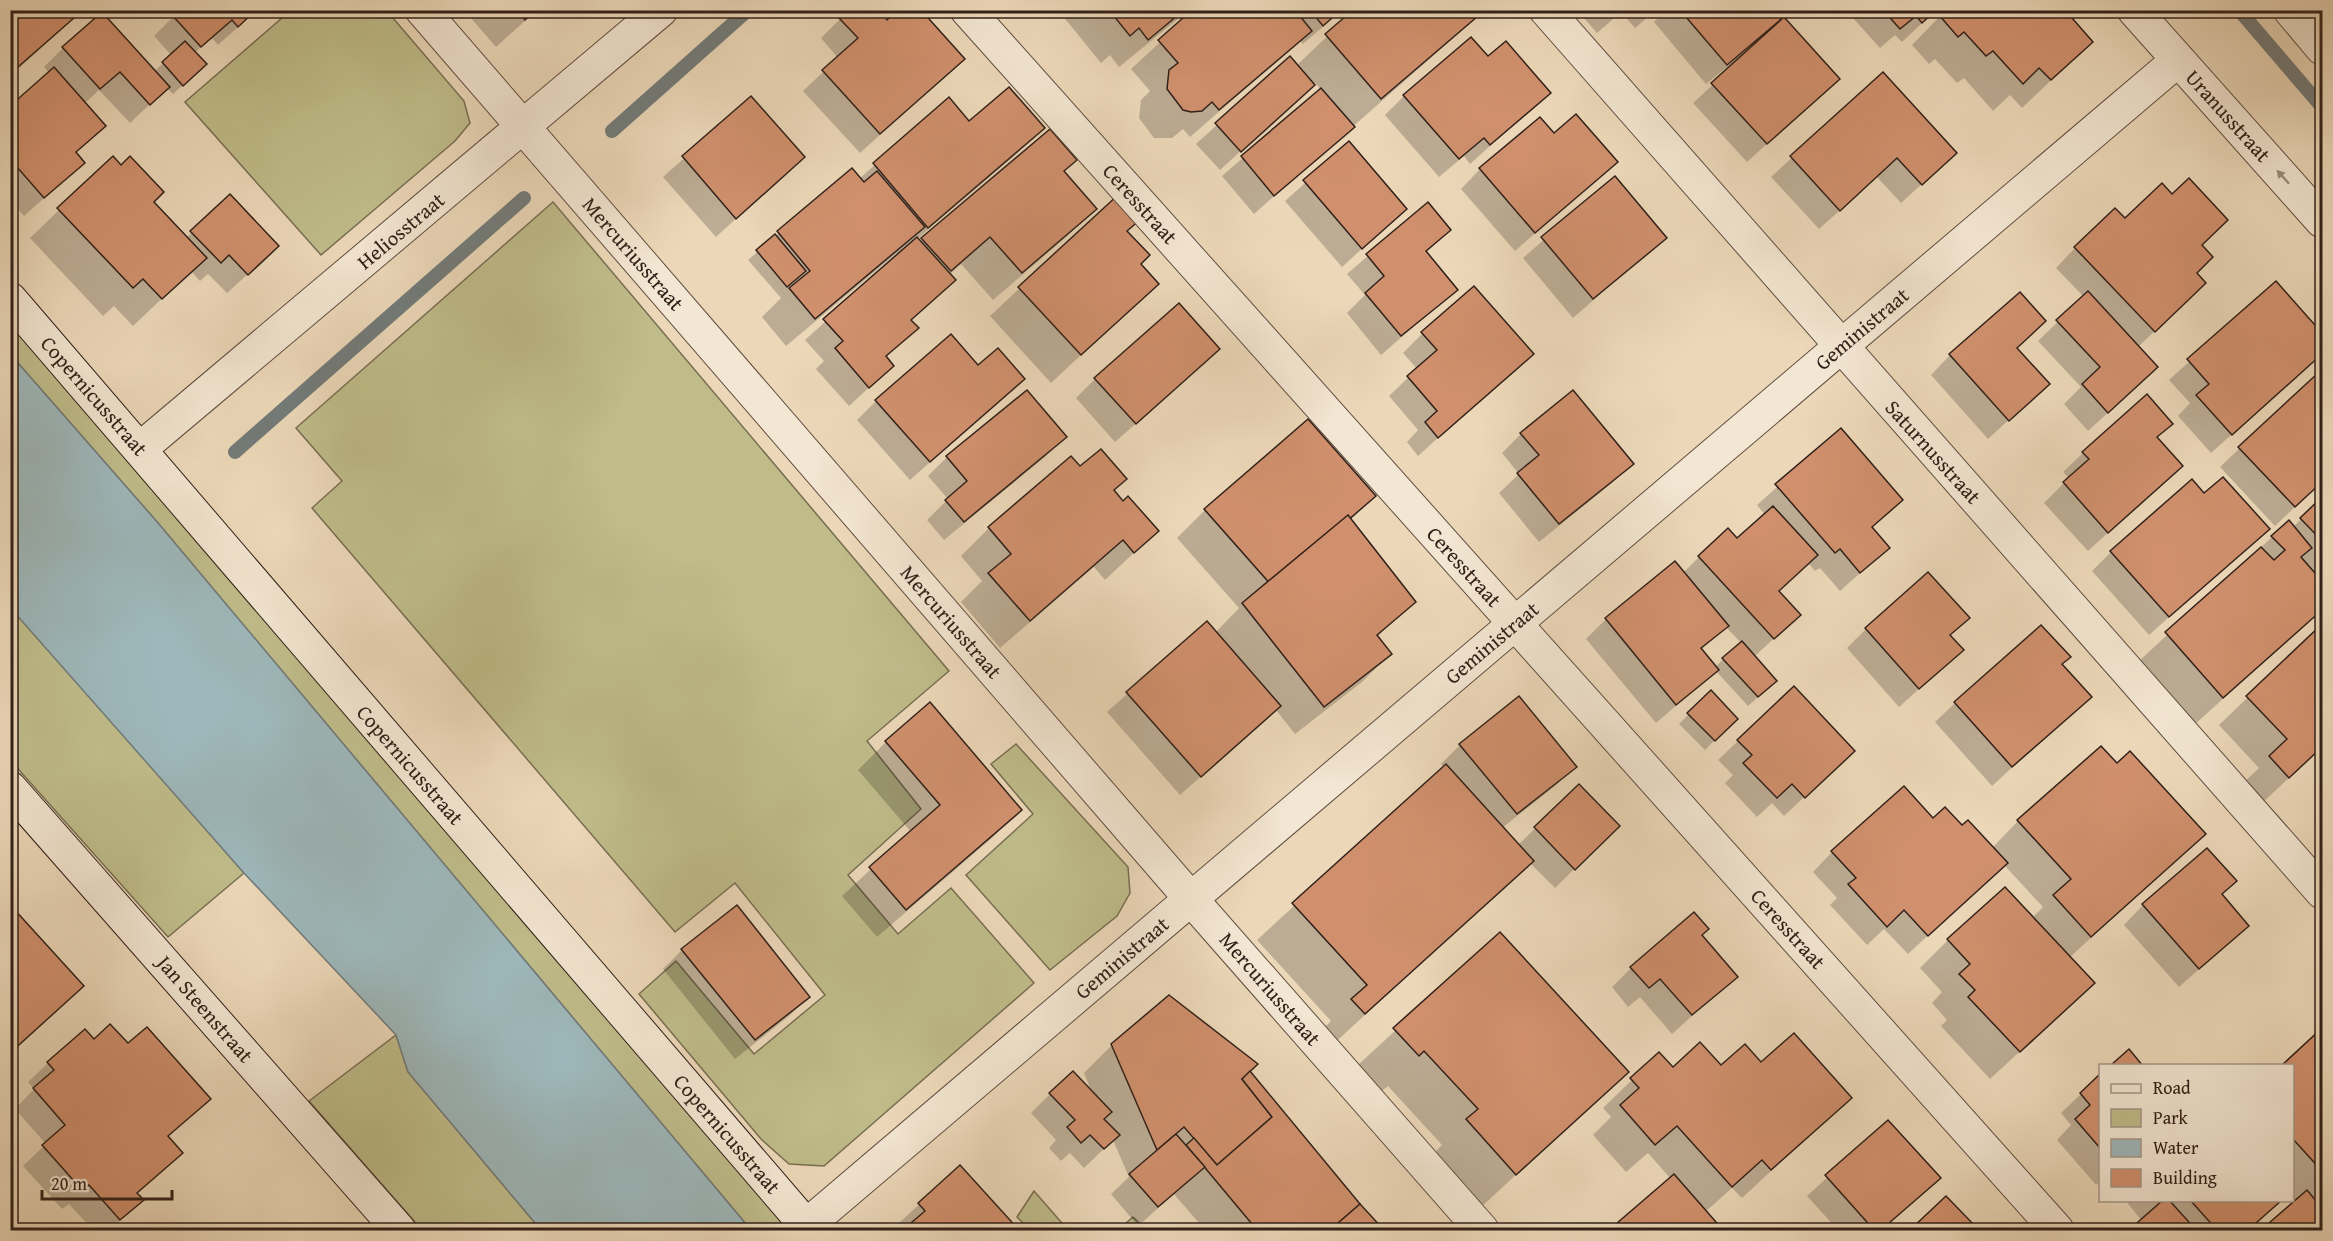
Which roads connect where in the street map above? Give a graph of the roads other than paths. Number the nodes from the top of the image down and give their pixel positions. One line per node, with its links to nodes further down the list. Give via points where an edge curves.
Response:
1 (422, 10): 9 (street, Mercuriusstraat)
2 (661, 10): 9 (street, Heliosstraat)
3 (967, 10): 14 (street, Ceresstraat)
4 (1546, 10): 12 (street, Saturnusstraat)
5 (2134, 10): 8 (street, Uranusstraat)
6 (2290, 10): 7 (street)
7 (2322, 48)
8 (2178, 60): 10 (street, Uranusstraat, one-way to 8); 12 (street, Geministraat)
9 (524, 128): 13 (street, Heliosstraat); 17 (street, Mercuriusstraat)
10 (2322, 221)
11 (10, 299): 13 (street, Copernicusstraat)
12 (1840, 347): 14 (street, Geministraat); 16 (street, Saturnusstraat)
13 (140, 449): 18 (street, Copernicusstraat)
14 (1515, 624): 17 (street, Geministraat); 21 (street, Ceresstraat)
15 (10, 788): 19 (street, Jan Steenstraat)
16 (2322, 892)
17 (1191, 899): 18 (street, Geministraat); 20 (street, Mercuriusstraat)
18 (808, 1228)
19 (399, 1230)
20 (1482, 1230)
21 (2057, 1230)

